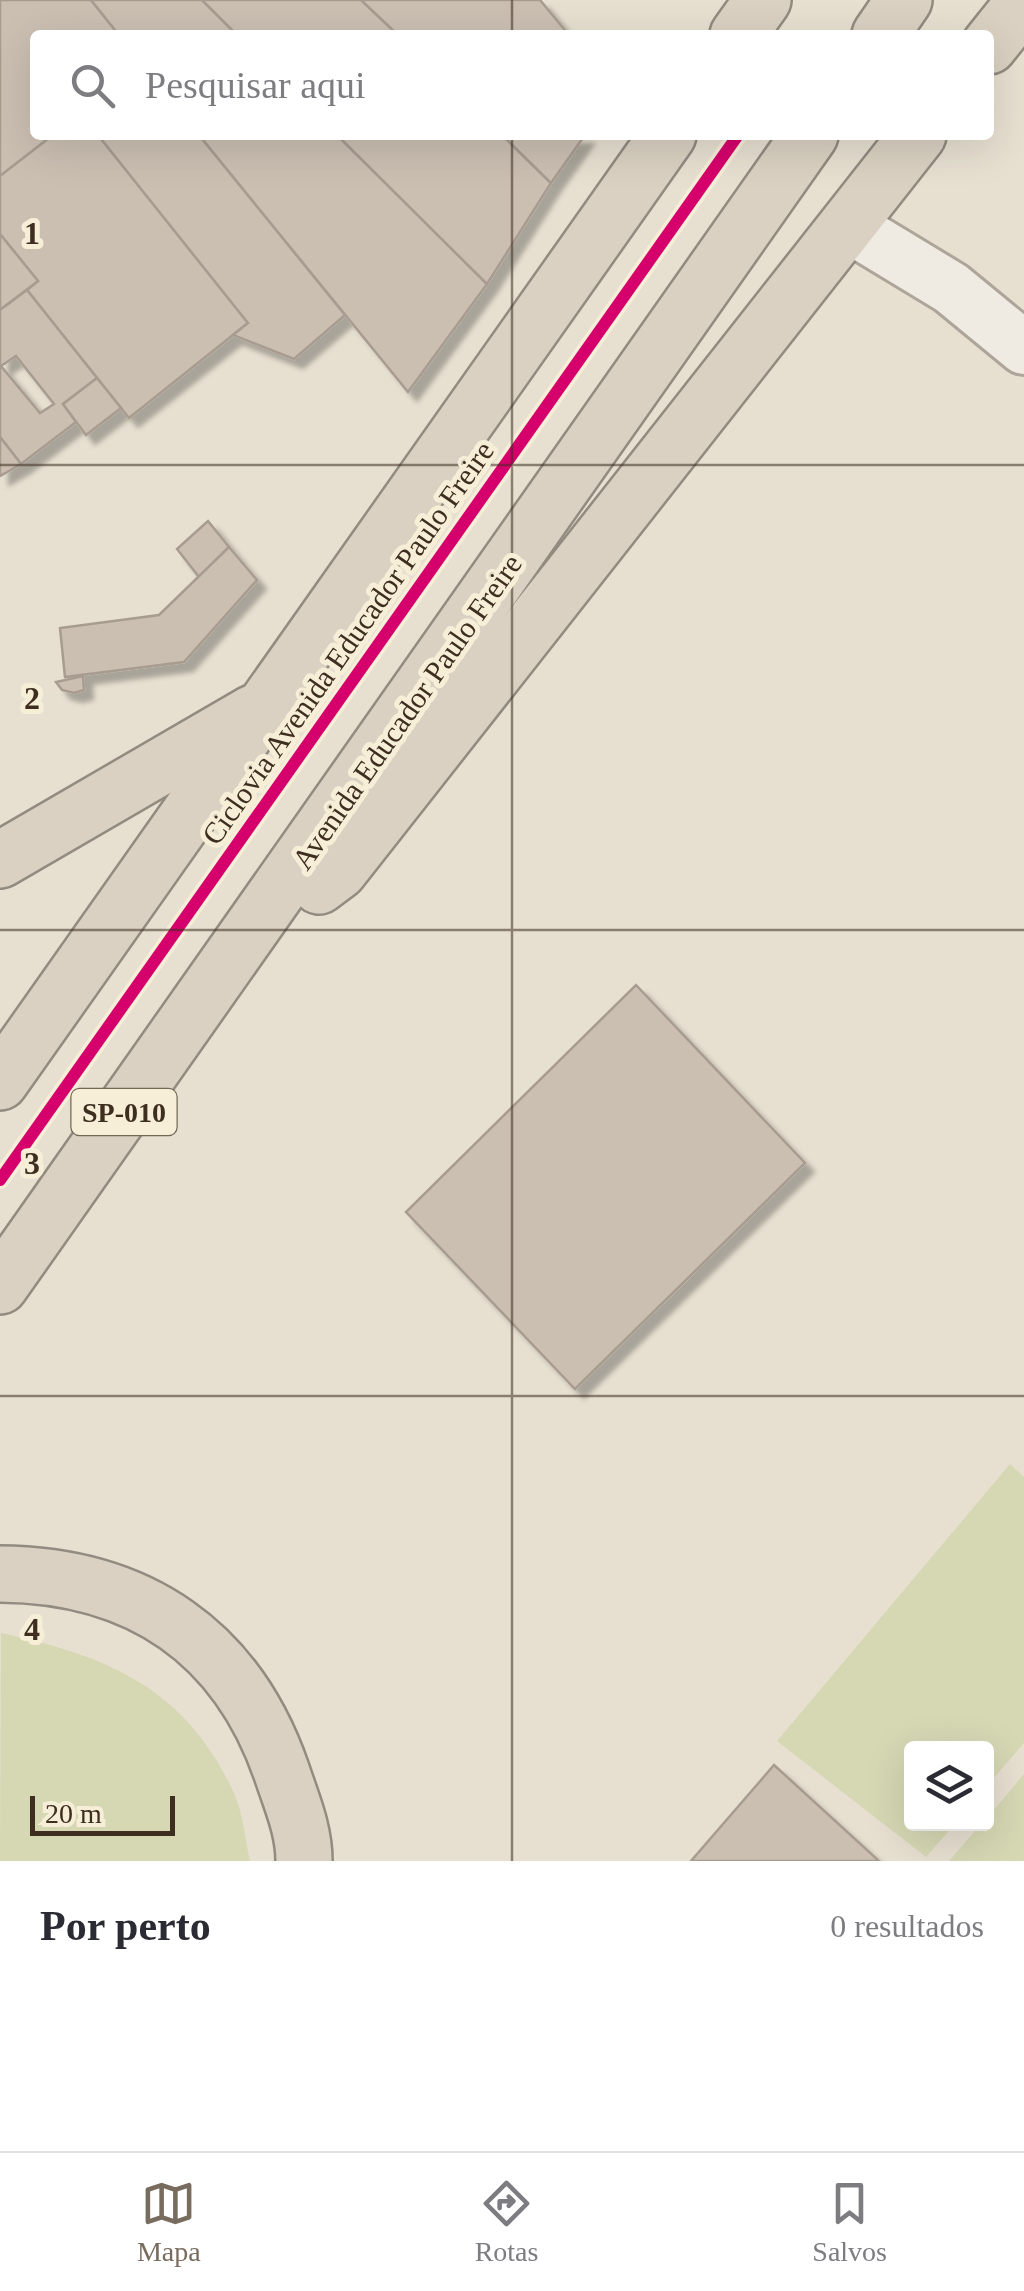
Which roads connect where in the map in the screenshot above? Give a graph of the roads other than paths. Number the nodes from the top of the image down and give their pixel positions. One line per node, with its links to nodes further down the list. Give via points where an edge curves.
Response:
1 (762, 0): 4 (highway)
2 (904, 0): 5 (highway)
3 (1024, 2): 6 (highway)
4 (741, 30)
5 (883, 30)
6 (994, 40)
7 (664, 140): 12 (highway)
8 (807, 140): 14 (highway, Avenida Educador Paulo Freire / SP-010)
9 (914, 140): 10 (highway)
10 (847, 225): 11 (lane); 14 (highway, via 338,871)
11 (1020, 337)
12 (268, 704): 13 (highway); 15 (highway)
13 (0, 860)
14 (248, 938): 16 (highway, Avenida Educador Paulo Freire / SP-010)
15 (0, 1082)
16 (0, 1286)
17 (0, 1574): 18 (highway, via 80,1580 126,1595 209,1648 266,1725 304,1836)
18 (304, 1861)

